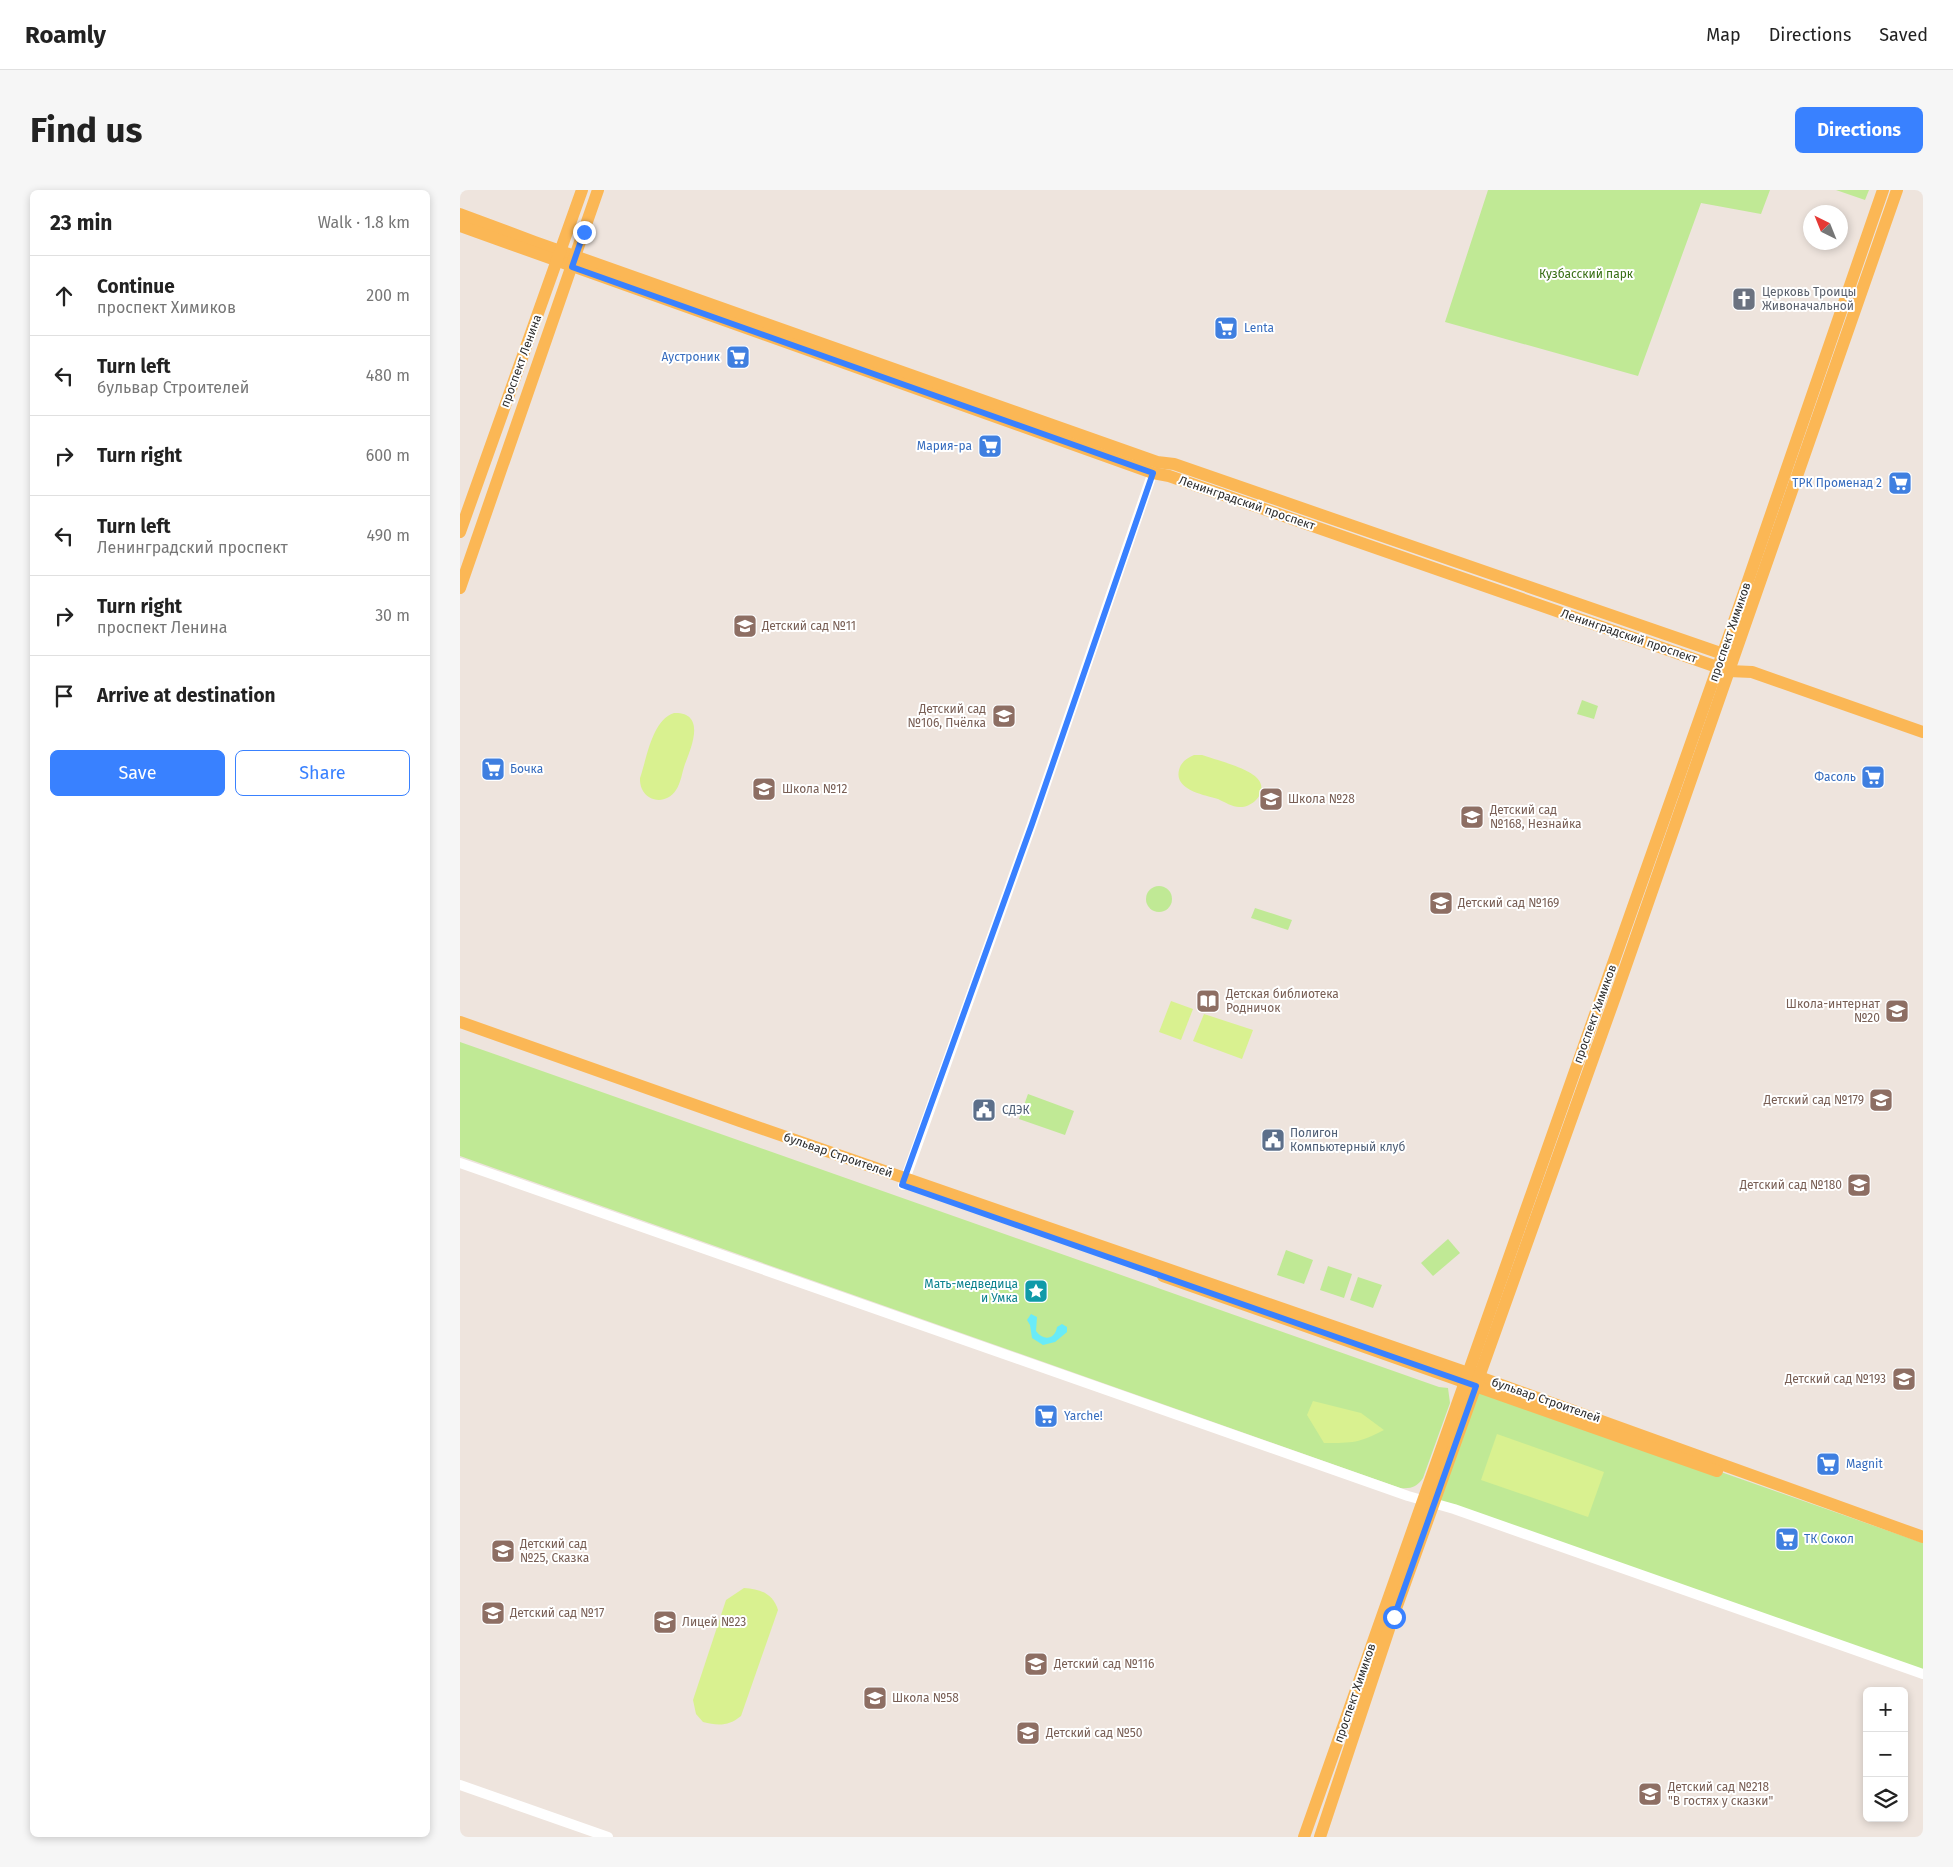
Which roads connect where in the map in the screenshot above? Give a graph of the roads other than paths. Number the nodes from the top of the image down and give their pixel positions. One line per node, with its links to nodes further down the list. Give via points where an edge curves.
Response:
1 (582, 190): 7 (main road, проспект Ленина)
2 (598, 190): 8 (main road, проспект Ленина)
3 (1883, 190): 12 (main road, проспект Химиков)
4 (1897, 190): 12 (main road, проспект Химиков)
5 (460, 214): 7 (main road)
6 (460, 226): 7 (main road)
7 (559, 256): 8 (main road, Ленинградский проспект); 10 (main road, проспект Ленина)
8 (574, 262): 9 (main road, Ленинградский проспект); 11 (main road, проспект Ленина)
9 (1155, 468): 12 (main road, Ленинградский проспект, via 1174,464); 13 (main road, Ленинградский проспект, via 1169,476); 19 (street)
10 (460, 532)
11 (460, 588)
12 (1728, 656): 13 (main road, проспект Химиков); 14 (main road, Ленинградский проспект)
13 (1723, 669): 14 (main road, Ленинградский проспект); 20 (main road, проспект Химиков)
14 (1752, 672): 15 (main road, Ленинградский проспект)
15 (1923, 732)
16 (460, 1022): 19 (main road, бульвар Строителей)
17 (460, 1029): 19 (main road, бульвар Строителей)
18 (460, 1162): 21 (street)
19 (904, 1181): 20 (main road, бульвар Строителей)
20 (1472, 1380): 21 (main road, проспект Химиков); 22 (main road, бульвар Строителей); 23 (main road, бульвар Строителей)
21 (1428, 1503): 24 (street); 27 (main road, проспект Химиков); 28 (main road, проспект Химиков)
22 (1923, 1537)
23 (1923, 1543)
24 (1923, 1674)
25 (460, 1785): 26 (street)
26 (608, 1837)
27 (1304, 1837)
28 (1320, 1837)

